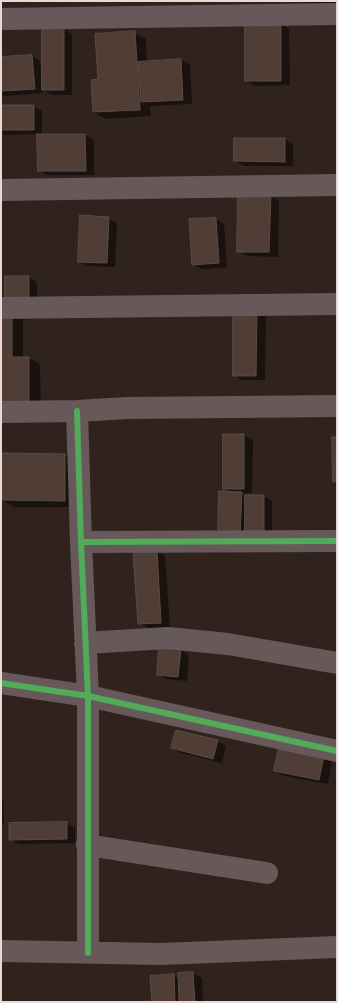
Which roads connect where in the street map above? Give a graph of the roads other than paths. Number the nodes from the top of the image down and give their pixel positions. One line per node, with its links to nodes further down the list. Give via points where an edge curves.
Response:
1 (337, 14): 2 (street)
2 (1, 19)
3 (337, 185): 4 (street)
4 (1, 190)
5 (337, 304): 6 (street)
6 (1, 308)
7 (337, 406): 8 (street, via 128,408)
8 (77, 411): 9 (street); 11 (street)
9 (1, 412)
10 (337, 541): 11 (street)
11 (81, 542): 12 (street)
12 (85, 643): 13 (street, via 168,638 228,644); 15 (street)
13 (337, 663)
14 (1, 683): 15 (street)
15 (88, 696): 16 (street); 17 (street)
16 (337, 751)
17 (87, 845): 18 (street); 21 (street)
18 (267, 873)
19 (337, 947): 21 (street, via 161,954)
20 (1, 951): 21 (street)
21 (88, 953)

